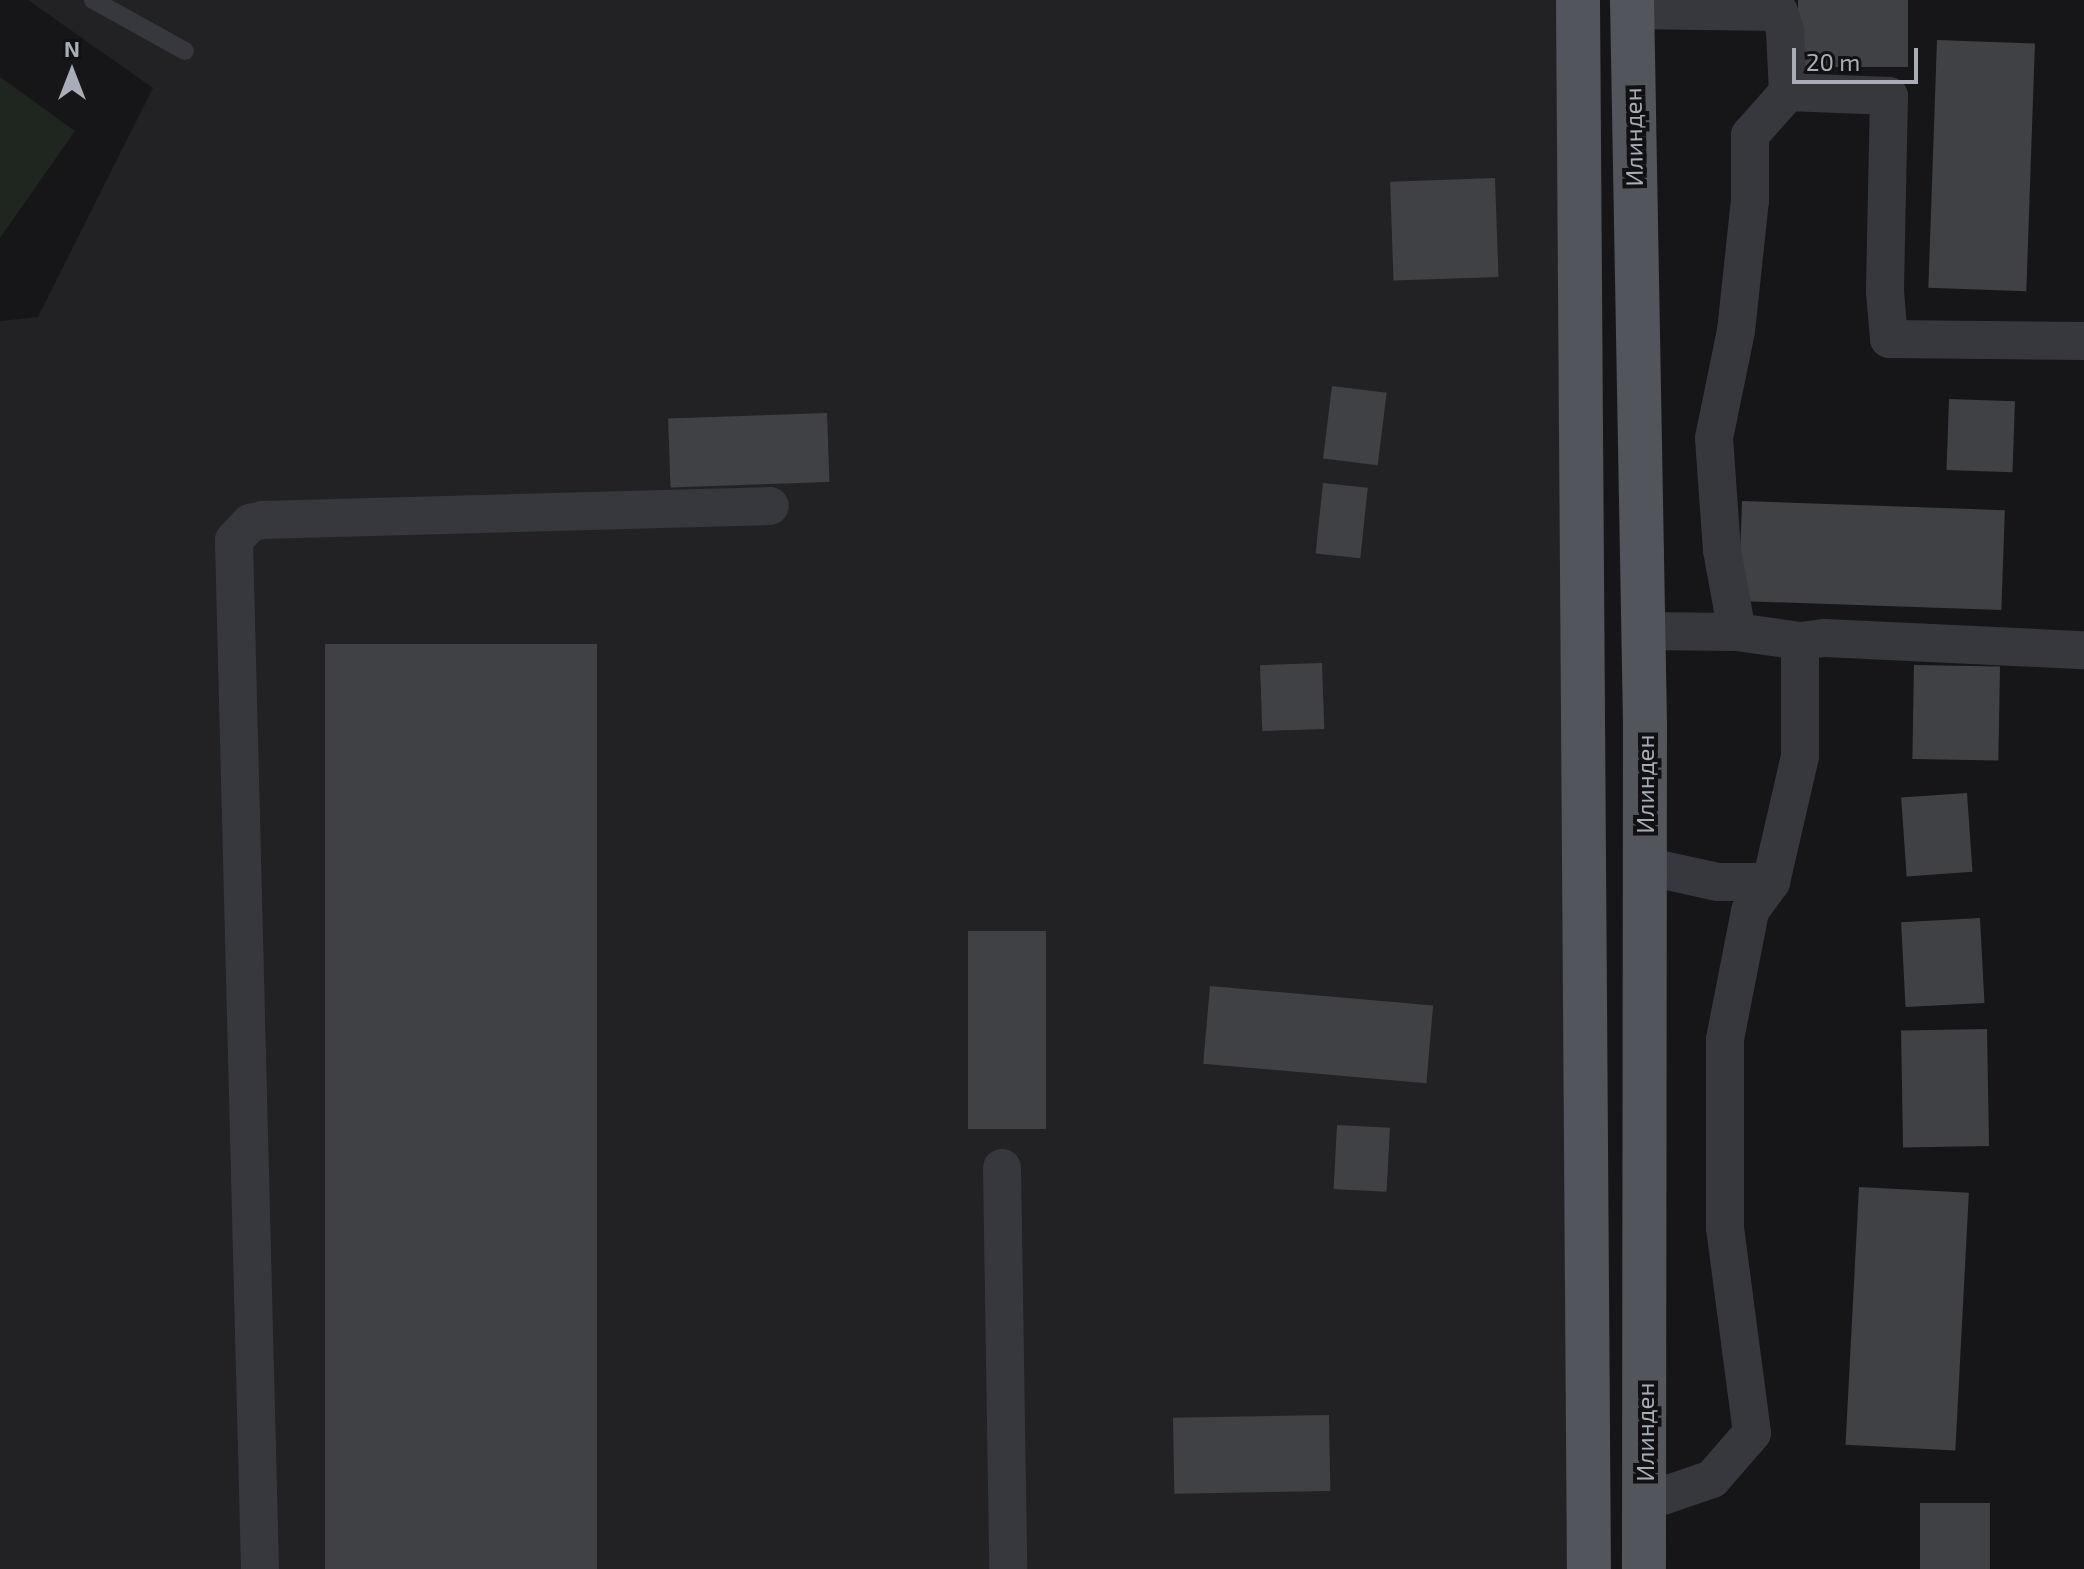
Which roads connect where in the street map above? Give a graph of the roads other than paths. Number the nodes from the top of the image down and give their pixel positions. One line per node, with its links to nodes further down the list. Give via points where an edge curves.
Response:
1 (93, 0): 4 (lane)
2 (1578, 0): 18 (main road)
3 (1632, 5): 5 (street, via 1779,12); 8 (main road, Илинден)
4 (185, 51)
5 (1788, 92): 6 (street, via 1889,96 1889,339); 9 (street, via 1750,135 1750,201 1736,331 1714,438 1722,550)
6 (2084, 341)
7 (770, 506): 16 (street, via 262,520 250,523 234,540)
8 (1643, 631): 9 (street); 12 (main road, Илинден)
9 (1737, 632): 10 (street)
10 (1800, 641): 11 (street); 13 (street, via 1800,756)
11 (2084, 650)
12 (1645, 866): 13 (street, via 1718,882); 15 (main road, Илинден)
13 (1771, 882): 15 (street, via 1750,911 1725,1039 1725,1227 1752,1433 1712,1479)
14 (1002, 1168): 17 (street)
15 (1645, 1502): 19 (main road, Илинден)
16 (260, 1569)
17 (1008, 1569)
18 (1589, 1569)
19 (1644, 1569)

